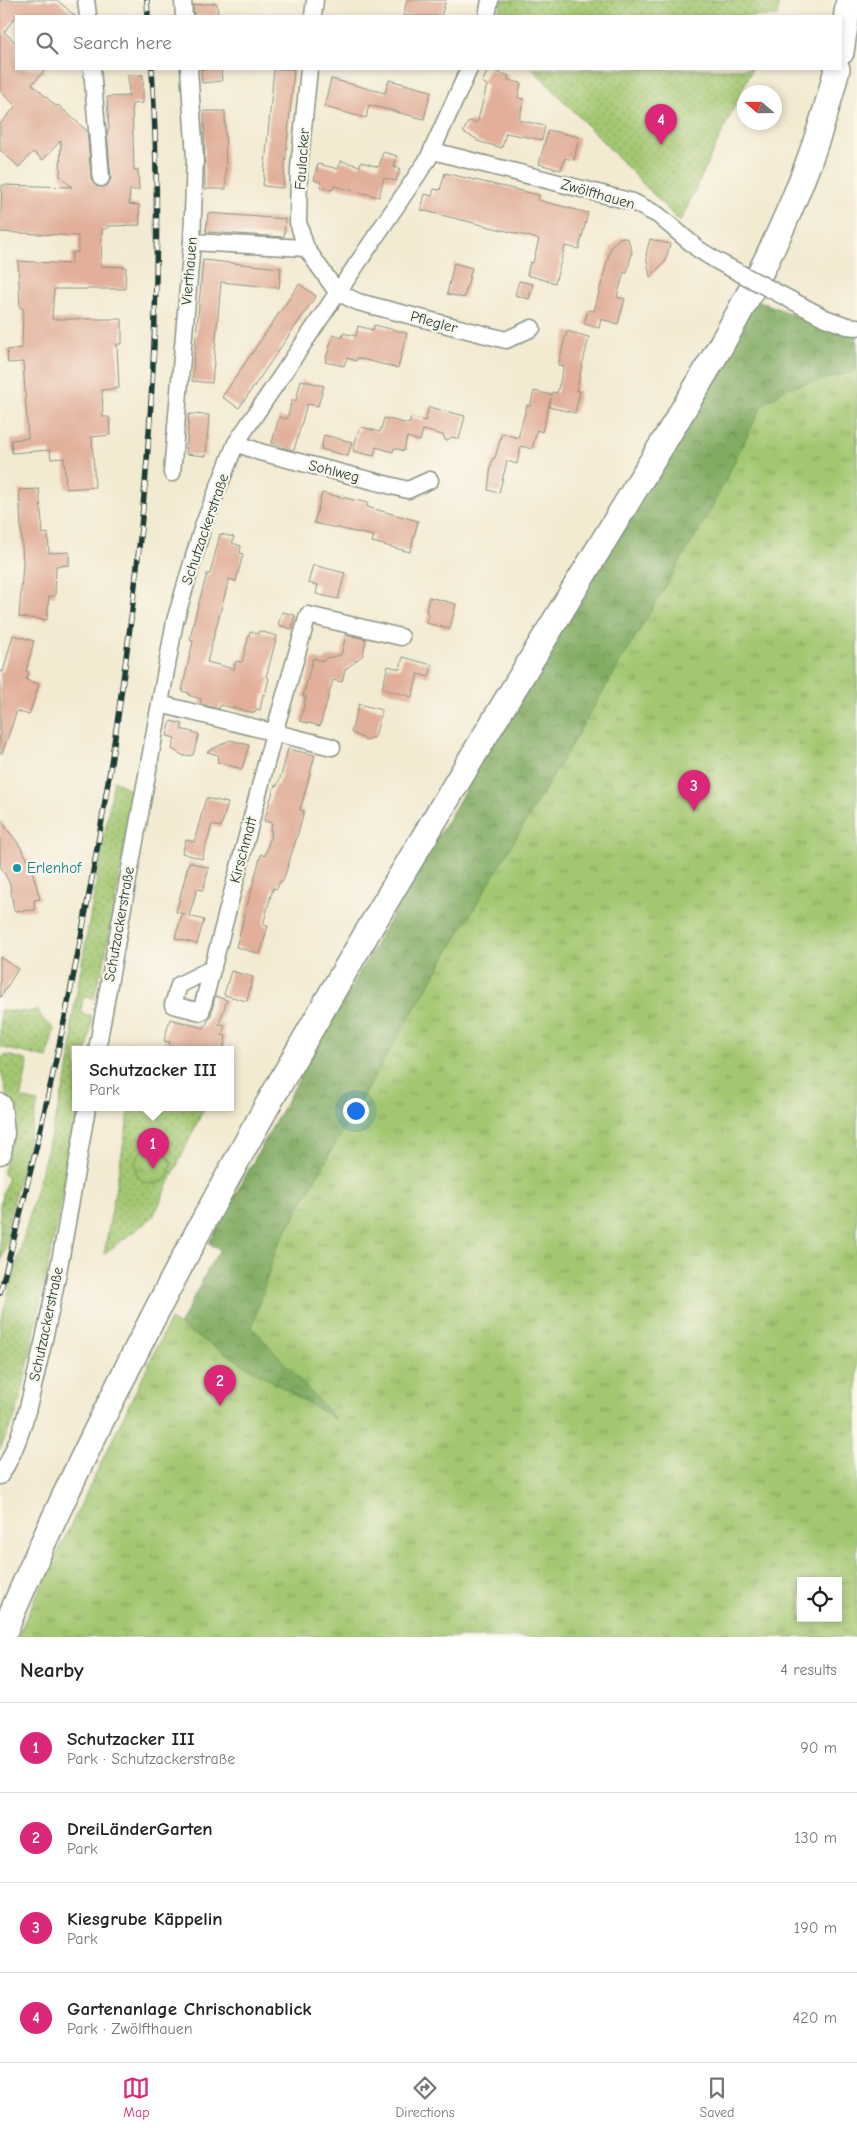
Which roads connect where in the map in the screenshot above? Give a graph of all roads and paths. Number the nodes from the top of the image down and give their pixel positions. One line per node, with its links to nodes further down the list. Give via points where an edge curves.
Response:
1 (86, 0): 6 (street)
2 (183, 0): 7 (street)
3 (315, 0): 8 (street)
4 (490, 0): 9 (street)
5 (849, 0): 10 (main road)
6 (88, 15)
7 (184, 15)
8 (313, 15)
9 (487, 15)
10 (842, 46)
11 (92, 70): 17 (street)
12 (189, 70): 18 (street, Vierthauen, via 195,157)
13 (309, 70): 19 (street, Faulacker, via 298,213)
14 (469, 70): 16 (street, Schutzackerstraße)
15 (837, 70): 36 (main road, via 808,169 761,273 690,398 431,824 257,1122 143,1336 56,1515)
16 (432, 151): 20 (street, Schutzackerstraße); 21 (street, Zwölfthauen, bridge, via 633,202 658,215 717,261 825,318)
17 (101, 178)
18 (192, 242): 19 (street); 24 (street, Vierthauen)
19 (306, 248): 20 (street, Faulacker)
20 (337, 292): 22 (street, Pflegler, via 358,302 506,340); 23 (street, Schutzackerstraße)
21 (857, 327)
22 (532, 328)
23 (236, 443): 25 (street, Sohlweg, via 408,490); 27 (street, Schutzackerstraße, via 203,526 178,612)
24 (172, 473)
25 (430, 480)
26 (401, 637): 28 (street, Kirschmatt, via 308,615)
27 (160, 704): 28 (street); 31 (street, Schutzackerstraße)
28 (274, 733): 29 (street); 30 (street, Kirschmatt)
29 (332, 747)
30 (212, 968)
31 (98, 1046)
32 (0, 1104): 34 (street, via 3,1133)
33 (86, 1111): 35 (street, Schutzackerstraße, via 49,1318 28,1409)
34 (0, 1153)
35 (0, 1476)
36 (2, 1637)

